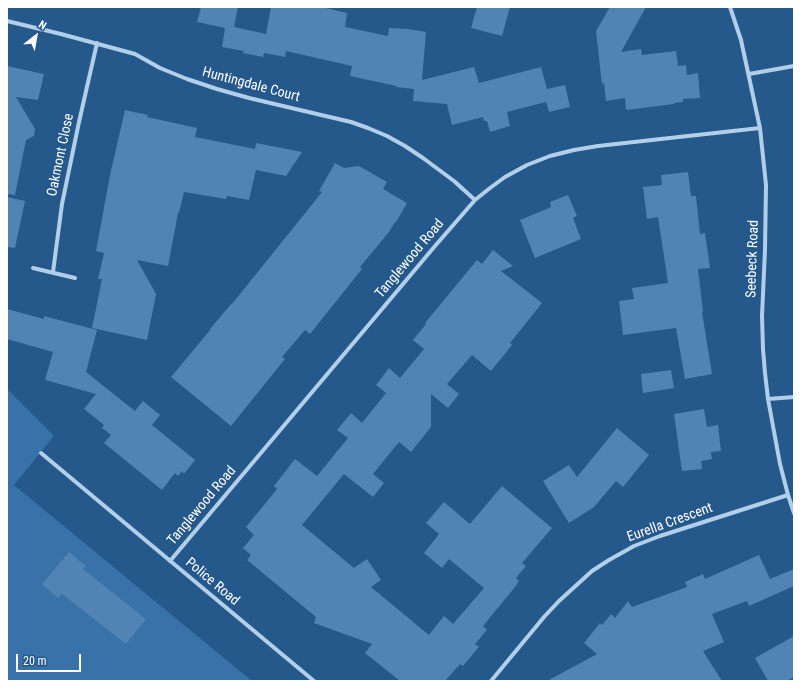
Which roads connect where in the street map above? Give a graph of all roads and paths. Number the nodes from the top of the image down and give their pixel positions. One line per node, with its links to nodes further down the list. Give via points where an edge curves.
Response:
1 (730, 7): 5 (street, Seebeck Road)
2 (7, 22): 3 (street, Huntingdale Court)
3 (97, 43): 7 (street, Huntingdale Court, via 135,54 160,68 217,89 368,128 387,136 423,158); 9 (street, Oakmont Close, via 62,204)
4 (794, 66): 5 (street)
5 (749, 74): 6 (street, Seebeck Road)
6 (760, 128): 7 (street, Tanglewood Road, via 598,146 550,156 505,177); 12 (street, Seebeck Road, via 766,185 762,316)
7 (475, 200): 16 (street, Tanglewood Road)
8 (33, 268): 9 (street)
9 (53, 272): 10 (street)
10 (75, 278)
11 (794, 397): 12 (street)
12 (768, 399): 14 (street, Seebeck Road)
13 (41, 453): 16 (street, Police Road)
14 (788, 495): 15 (street, Seebeck Road); 18 (street, Eurella Crescent, via 660,536 634,546 609,560 592,571 544,617)
15 (794, 512)
16 (170, 561): 17 (street, Police Road)
17 (314, 681)
18 (491, 681)

